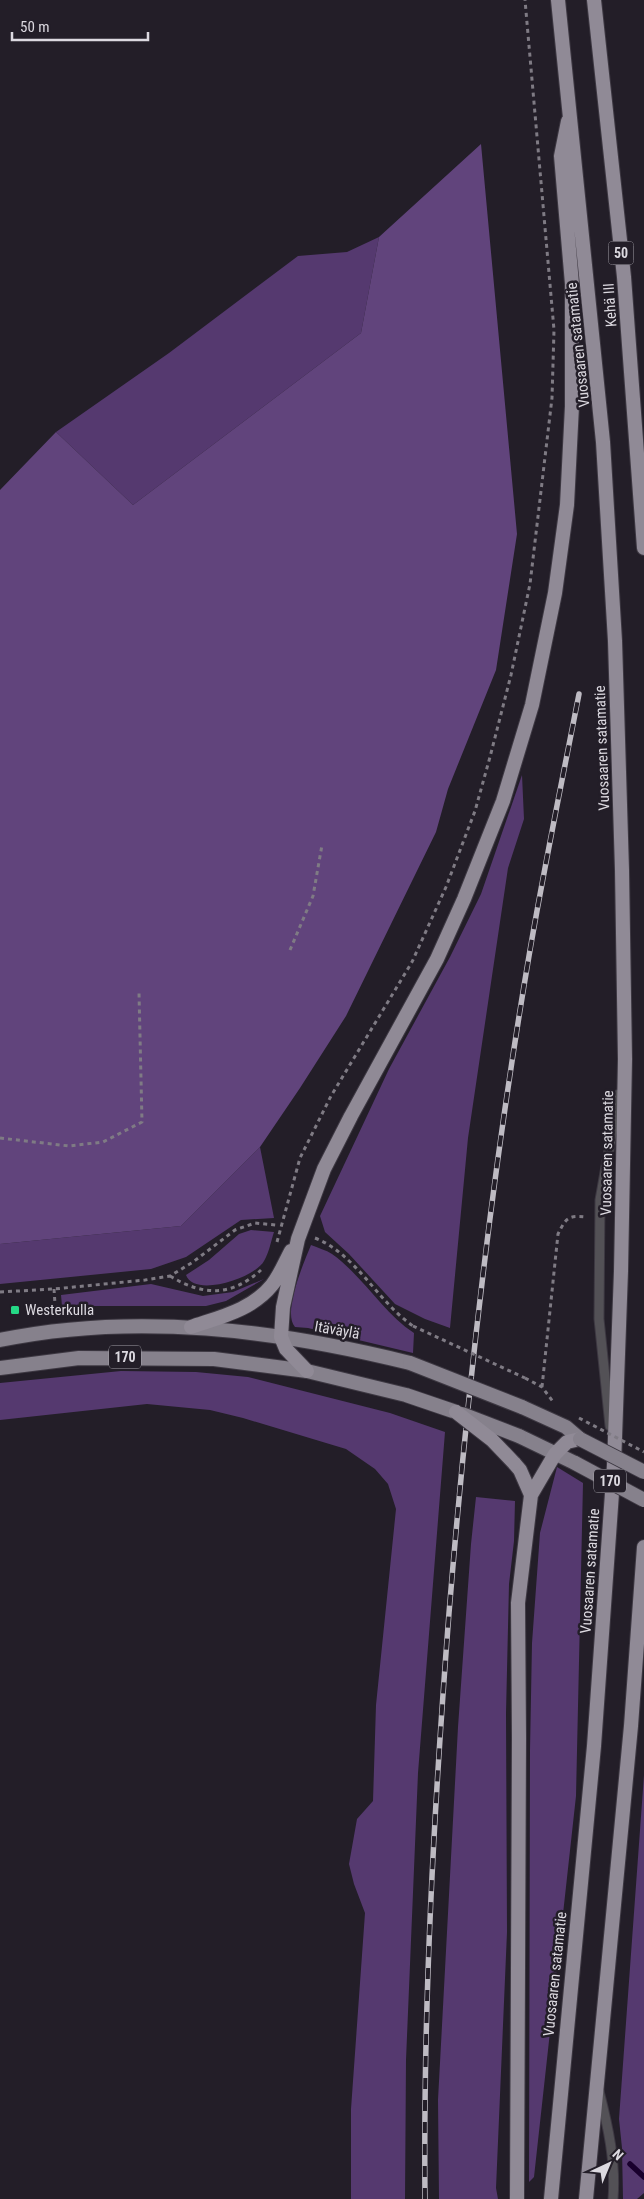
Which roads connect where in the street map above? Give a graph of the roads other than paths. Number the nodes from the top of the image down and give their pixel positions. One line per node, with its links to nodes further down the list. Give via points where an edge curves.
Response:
1 (558, 0): 3 (highway)
2 (594, 0): 4 (highway, Kehä III / 50, via 624,277)
3 (571, 106): 5 (highway, Vuosaaren satamatie, via 603,442 622,860); 6 (highway, via 561,156 572,284 572,406 567,505 555,593 532,705 503,801 464,899 437,959 324,1169)
4 (644, 548)
5 (625, 1059): 15 (highway, Vuosaaren satamatie); 15 (lane, via 600,1200 599,1319)
6 (298, 1239): 7 (highway, via 272,1284 254,1302 236,1312); 8 (highway, via 283,1307)
7 (191, 1327): 8 (main road, Itäväylä / 170); 9 (main road, Itäväylä / 170, via 90,1329)
8 (281, 1337): 11 (highway, via 286,1349); 13 (main road, Itäväylä / 170, bridge, via 410,1363 522,1407 566,1427)
9 (0, 1340)
10 (0, 1368): 11 (main road, 170, via 78,1358 145,1357 214,1359)
11 (307, 1371): 12 (main road, 170, via 406,1395)
12 (456, 1412): 14 (main road, 170, bridge); 17 (highway, bridge, via 492,1440 514,1463)
13 (580, 1439): 14 (highway, via 567,1442); 16 (main road, Itäväylä / 170, bridge)
14 (555, 1454): 17 (highway); 18 (main road, 170, bridge)
15 (614, 1465): 22 (highway, Vuosaaren satamatie, via 594,1746)
16 (644, 1472)
17 (531, 1495): 21 (highway, via 518,1603)
18 (644, 1500)
19 (644, 1547): 20 (highway, via 631,1726)
20 (597, 2082): 23 (highway); 24 (lane, via 610,2135)
21 (517, 2199)
22 (550, 2199)
23 (586, 2199)
24 (613, 2199)

